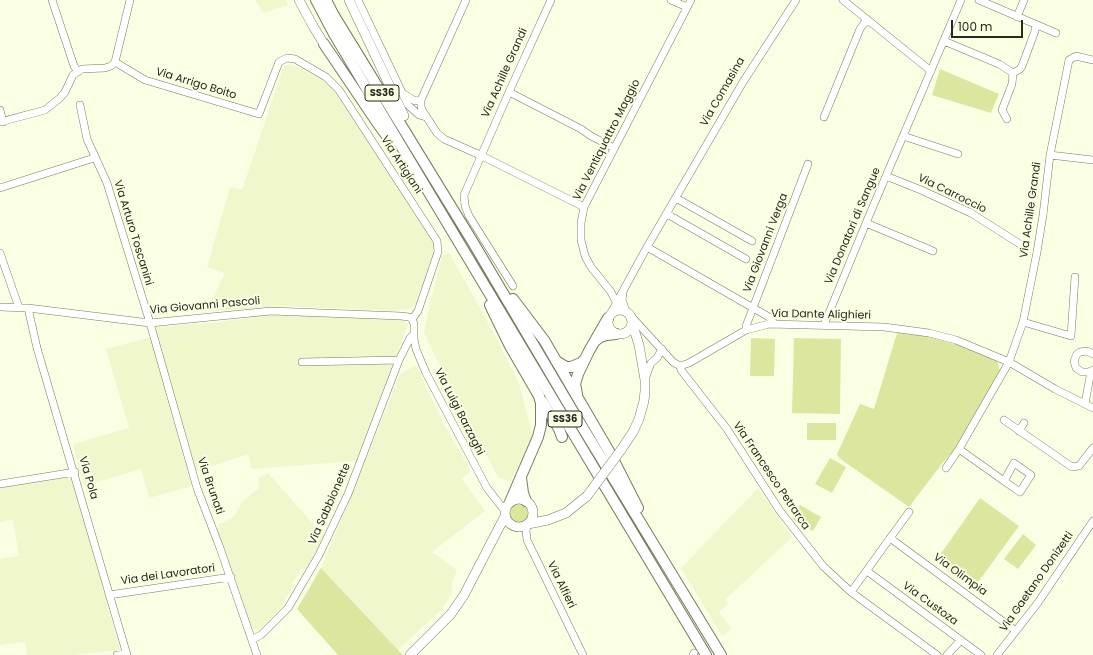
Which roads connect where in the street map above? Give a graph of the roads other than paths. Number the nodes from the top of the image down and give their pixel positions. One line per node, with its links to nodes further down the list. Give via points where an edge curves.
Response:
1 (52, 0): 28 (street)
2 (130, 0): 25 (street)
3 (299, 0): 23 (main road, SS36)
4 (316, 0): 49 (highway, SS36)
5 (326, 0): 50 (highway, SS36)
6 (349, 0): 35 (main road, SS36)
7 (358, 0): 30 (street)
8 (466, 0): 32 (street)
9 (551, 0): 31 (street, Via Achille Grandi)
10 (672, 0): 17 (street)
11 (691, 0): 17 (street, Via Ventiquattro Maggio)
12 (796, 0): 52 (street, Via Comasina, via 743,82)
13 (843, 0): 19 (street)
14 (961, 0): 22 (street, Via Donatori di Sangue)
15 (979, 0): 18 (street)
16 (1024, 0): 18 (street)
17 (687, 8): 41 (street, Via Ventiquattro Maggio)
18 (1017, 17): 20 (street)
19 (867, 19): 27 (street); 36 (street, via 860,29)
20 (1035, 24): 21 (street); 29 (street, via 1035,31 1020,69)
21 (1056, 32)
22 (944, 41): 27 (street, Via Donatori di Sangue); 29 (street, via 999,64)
23 (324, 44): 49 (highway, SS36, via 376,121)
24 (1093, 60): 44 (street, Via Achille Grandi, via 1076,56 1069,60)
25 (115, 62): 26 (street, Via Arrigo Boito, via 145,80 259,114); 28 (street, via 105,68 82,69)
26 (279, 62): 74 (street, Via Artigiani, via 287,58 295,59 326,77 339,90 437,241 438,252 418,311)
27 (931, 71): 40 (street, Via Donatori di Sangue)
28 (78, 72): 39 (street, via 73,75 60,98 45,110)
29 (1013, 73): 38 (street, via 1012,84 1002,110)
30 (402, 92): 32 (street, via 412,100); 37 (street, via 408,105)
31 (508, 92): 41 (street, via 581,128); 43 (street, Via Achille Grandi)
32 (421, 100): 37 (street)
33 (80, 105): 45 (street, Via Arturo Toscanini)
34 (0, 110): 39 (street)
35 (404, 116): 50 (highway, SS36)
36 (824, 117)
37 (426, 118): 43 (street, via 444,139)
38 (1007, 119)
39 (2, 122)
40 (904, 136): 42 (street); 48 (street, Via Donatori di Sangue)
41 (614, 148): 53 (street, Via Ventiquattro Maggio)
42 (958, 154)
43 (480, 155): 53 (street); 65 (street, Via Achille Grandi, via 465,190 465,206 486,245)
44 (1050, 155): 46 (street); 75 (street, Via Achille Grandi, via 1043,215)
45 (94, 158): 51 (street); 76 (street, Via Arturo Toscanini, via 107,183)
46 (1093, 160)
47 (808, 164): 71 (street, Via Giovanni Verga)
48 (886, 176): 55 (street, Via Donatori di Sangue); 59 (street, Via Carroccio, via 971,213)
49 (424, 184): 63 (highway, SS36)
50 (438, 186): 57 (highway, SS36)
51 (0, 188)
52 (676, 198): 54 (street, Via Comasina); 56 (street)
53 (584, 207): 67 (street, Via Ventiquattro Maggio, via 581,240 585,256)
54 (667, 214): 58 (street, Via Comasina); 62 (street)
55 (866, 223): 60 (street); 78 (street, Via Donatori di Sangue)
56 (752, 241)
57 (474, 244): 90 (highway, via 481,250); 123 (highway, SS36)
58 (647, 247): 66 (street, Via Comasina); 71 (street)
59 (1026, 248)
60 (932, 251)
61 (0, 253): 69 (street)
62 (746, 259)
63 (474, 267): 97 (highway, via 510,346); 136 (highway, SS36)
64 (1075, 277): 75 (street, via 1071,336)
65 (513, 286)
66 (623, 291): 67 (street, Via Comasina); 73 (street, via 622,300)
67 (617, 304): 72 (street, Via Comasina)
68 (0, 307): 69 (street, Via Giovanni Pascoli)
69 (19, 308): 70 (street, Via Giovanni Pascoli)
70 (28, 308): 76 (street, Via Giovanni Pascoli); 108 (street, Via Pola, via 37,348)
71 (753, 308): 77 (street, via 769,317); 79 (street, Via Giovanni Verga)
72 (610, 316): 73 (main road, via 618,310); 80 (main road, via 610,329); 82 (highway)
73 (630, 317): 80 (main road, via 629,331); 83 (street); 86 (main road)
74 (412, 320): 76 (street, Via Giovanni Pascoli, via 402,316 271,311); 81 (street)
75 (1023, 322): 93 (street, Via Achille Grandi)
76 (150, 323): 125 (street, Via Brunati, via 197,488)
77 (775, 324): 78 (street, Via Dante Alighieri); 79 (street, Via Dante Alighieri)
78 (824, 325): 93 (street, Via Dante Alighieri, via 928,333 956,340)
79 (746, 330): 94 (street, Via Dante Alighieri)
80 (619, 334): 82 (highway, via 600,337); 86 (main road, via 632,342)
81 (413, 335): 84 (street, Via Luigi Barzaghi); 87 (street, Via Sabbionette)
82 (594, 342): 88 (highway)
83 (662, 349): 89 (street); 92 (street)
84 (418, 354): 87 (street, via 411,352); 112 (street, Via Luigi Barzaghi)
85 (1093, 354): 95 (street, via 1087,351 1080,352 1074,361 1079,371)
86 (640, 355): 89 (street, via 645,361); 96 (main road)
87 (401, 358): 91 (street); 129 (street, Via Sabbionette, via 348,494 319,555 288,608 261,635)
88 (584, 360): 90 (highway, via 571,367); 98 (highway, via 575,384)
89 (655, 360): 92 (street); 96 (street)
90 (556, 361): 98 (highway)
91 (302, 362)
92 (673, 362): 94 (street)
93 (1009, 362): 99 (street, Via Dante Alighieri); 106 (street, Via Achille Grandi)
94 (680, 366): 126 (street, Via Francesco Petrarca, via 727,429 791,527 823,566)
95 (1092, 371): 99 (street)
96 (645, 380): 117 (main road, bridge, via 644,401 633,432 587,496)
97 (538, 396): 104 (highway); 109 (highway, via 542,418 540,431)
98 (578, 399): 123 (highway, via 624,480 649,528)
99 (1085, 404): 100 (street, Via Dante Alighieri)
100 (1093, 408)
101 (1012, 416): 103 (street, via 1006,421)
102 (1024, 423): 103 (street)
103 (1019, 431): 105 (street, via 1072,467 1079,466)
104 (562, 437)
105 (1093, 448)
106 (959, 449): 107 (street, Via Achille Grandi); 110 (street)
107 (946, 468)
108 (75, 472): 111 (street); 127 (street, Via Pola)
109 (521, 474): 113 (highway); 114 (highway, via 523,493)
110 (1004, 481)
111 (0, 484)
112 (493, 496): 113 (street); 116 (street, Via Luigi Barzaghi)
113 (510, 502): 114 (main road, via 518,499); 116 (main road)
114 (529, 505): 117 (main road, via 548,516); 119 (main road, via 533,517)
115 (910, 512): 122 (street)
116 (505, 513): 120 (main road, via 509,524); 121 (main road)
117 (566, 513): 119 (main road)
118 (1093, 521): 128 (street, Via Gaetano Donizetti)
119 (528, 524): 120 (main road); 135 (street, Via Alfieri, via 527,540)
120 (518, 528): 121 (main road)
121 (494, 538): 134 (main road, via 464,596 451,614)
122 (890, 538): 124 (street); 128 (street, Via Olimpia)
123 (656, 548): 137 (highway, SS36)
124 (866, 571): 126 (street); 130 (street, Via Custoza)
125 (231, 577): 127 (street, Via dei Lavoratori); 129 (street, Via Brunati)
126 (851, 592): 138 (street, Via Francesco Petrarca)
127 (109, 595): 131 (street, Via Pola)
128 (1016, 631): 141 (street, Via Gaetano Donizetti)
129 (253, 639): 133 (street, Via Brunati)
130 (961, 640): 139 (street); 140 (street, Via Custoza)
131 (127, 654): 132 (street, Via Pola)
132 (117, 655)
133 (257, 655)
134 (410, 655)
135 (583, 655)
136 (706, 655)
137 (721, 655)
138 (937, 655)
139 (947, 655)
140 (981, 655)
141 (997, 655)

